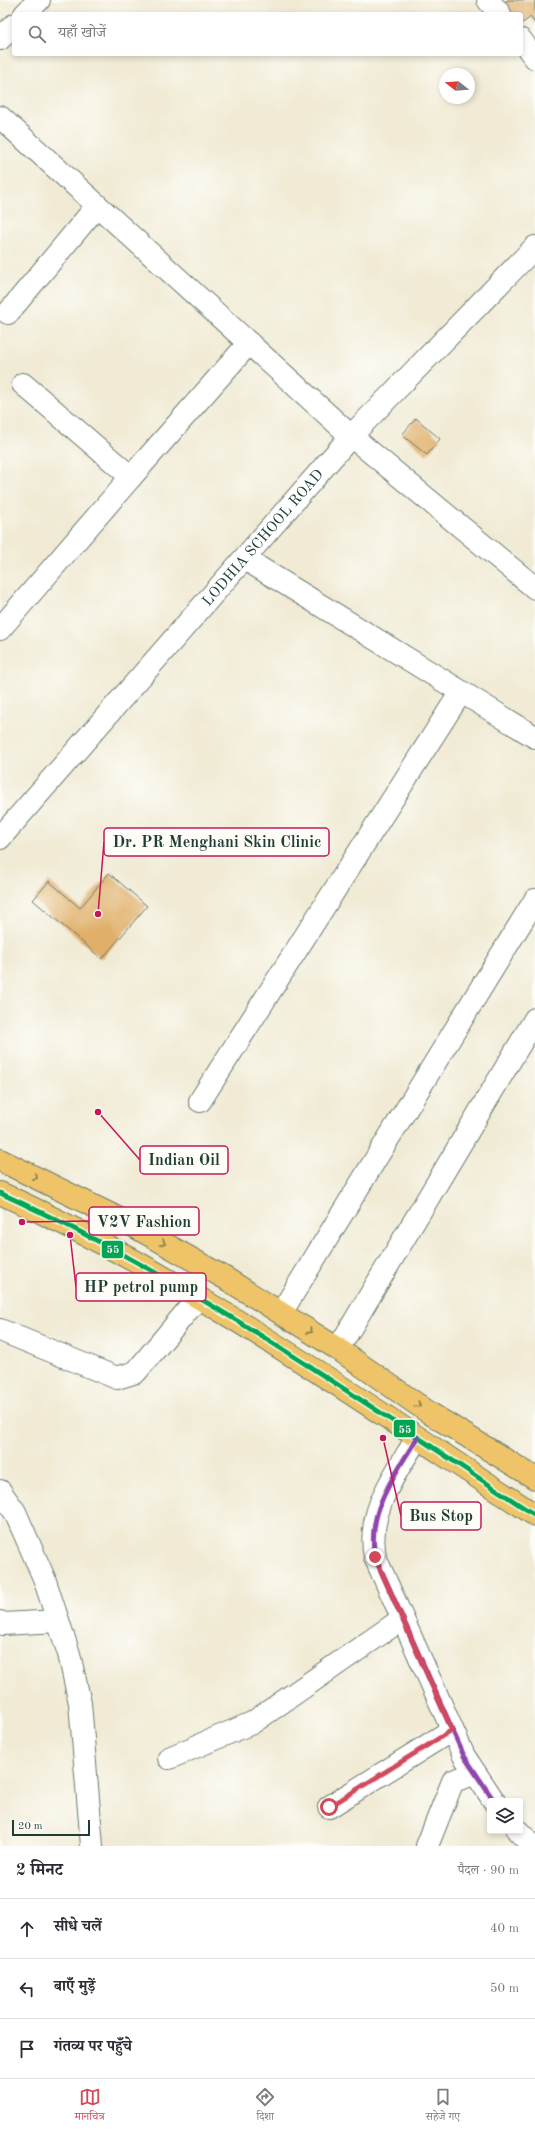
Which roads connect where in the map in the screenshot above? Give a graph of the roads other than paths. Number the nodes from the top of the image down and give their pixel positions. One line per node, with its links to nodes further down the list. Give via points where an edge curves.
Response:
1 (39, 0): 3 (street)
2 (488, 0): 4 (street)
3 (27, 12)
4 (498, 12)
5 (12, 27): 6 (street)
6 (0, 39)
7 (523, 43): 8 (street)
8 (535, 58)
9 (0, 117): 10 (street)
10 (97, 206): 12 (street); 13 (street)
11 (535, 247): 15 (street, LODHIA SCHOOL ROAD)
12 (8, 313)
13 (249, 343): 15 (street); 16 (street)
14 (23, 384): 16 (street)
15 (351, 436): 17 (street, LODHIA SCHOOL ROAD); 18 (street)
16 (131, 477): 19 (street)
17 (244, 559): 20 (street); 22 (street, LODHIA SCHOOL ROAD)
18 (535, 588)
19 (0, 629)
20 (462, 692): 21 (street); 25 (street)
21 (535, 737)
22 (0, 838)
23 (535, 900): 29 (street)
24 (535, 1019): 31 (street)
25 (200, 1101)
26 (0, 1160): 29 (main road, one-way to 29, via 130,1224)
27 (0, 1193): 28 (main road, via 131,1259)
28 (198, 1298): 30 (street, via 136,1372 117,1378); 32 (main road)
29 (281, 1313): 31 (main road, one-way to 31)
30 (0, 1330)
31 (338, 1349): 33 (main road, one-way to 33, via 432,1414)
32 (417, 1438): 35 (main road); 36 (street, via 384,1493 374,1521 375,1557)
33 (535, 1478)
34 (0, 1491): 37 (street, via 14,1512 44,1578)
35 (535, 1515)
36 (402, 1619): 39 (street); 40 (street, via 252,1723)
37 (58, 1620): 38 (street, via 3,1624); 45 (street, via 80,1703)
38 (0, 1622)
39 (452, 1730): 41 (street); 43 (street)
40 (169, 1758)
41 (474, 1774): 42 (street); 46 (street, via 453,1781)
42 (492, 1798)
43 (329, 1807)
44 (521, 1834): 47 (street)
45 (92, 1846)
46 (427, 1846)
47 (533, 1846)

